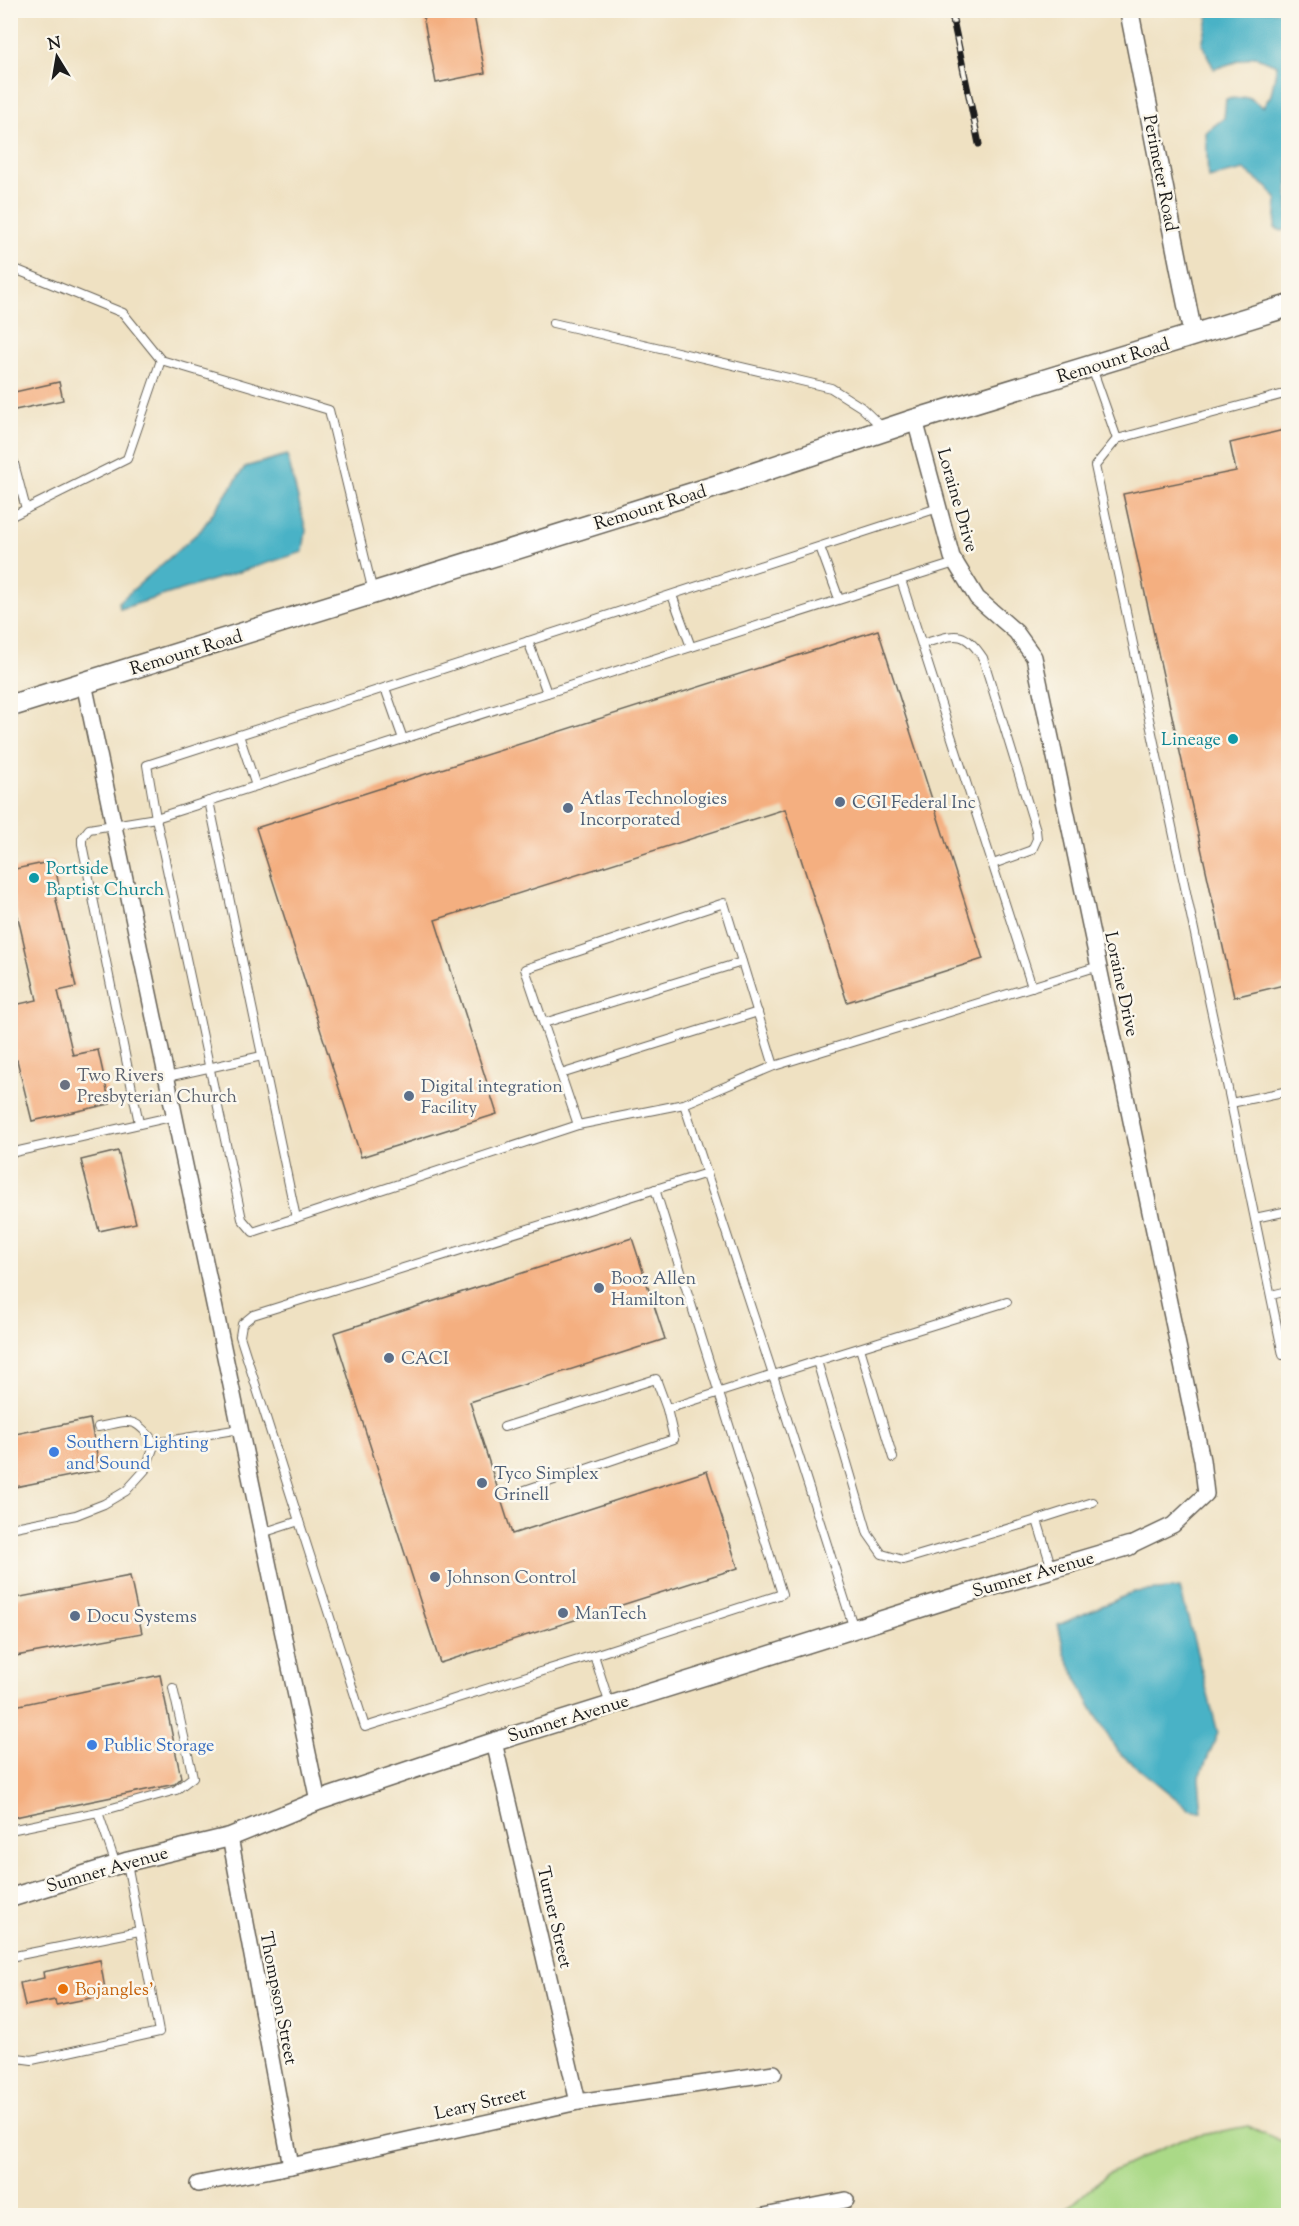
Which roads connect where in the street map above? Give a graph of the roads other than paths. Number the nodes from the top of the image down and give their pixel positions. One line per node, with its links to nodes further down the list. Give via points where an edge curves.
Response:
1 (1130, 10): 5 (street, Perimeter Road)
2 (10, 267): 6 (lane, via 123,313)
3 (1288, 306): 5 (main road, Remount Road)
4 (553, 323): 10 (lane, via 831,388 861,407)
5 (1193, 336): 7 (main road, Remount Road)
6 (161, 360): 14 (lane, via 127,459); 19 (lane, via 329,410)
7 (1092, 366): 9 (main road, Remount Road); 11 (lane)
8 (1288, 393): 11 (lane)
9 (915, 420): 10 (main road, Remount Road); 13 (street, Loraine Drive)
10 (885, 430): 19 (main road, Remount Road)
11 (1117, 439): 47 (lane, via 1095,466)
12 (10, 448): 14 (lane)
13 (938, 508): 16 (lane); 17 (street, Loraine Drive)
14 (26, 509): 15 (lane)
15 (10, 517)
16 (820, 547): 20 (lane); 21 (lane)
17 (955, 563): 18 (lane); 37 (street, Loraine Drive, via 977,598 1016,632 1034,657)
18 (901, 580): 21 (lane); 23 (lane)
19 (373, 593): 25 (main road, Remount Road)
20 (672, 595): 22 (lane); 24 (lane)
21 (839, 599): 24 (lane)
22 (528, 641): 26 (lane); 27 (lane)
23 (922, 644): 35 (lane); 35 (lane, via 966,637 982,658 1037,839 1032,850)
24 (691, 647): 27 (lane)
25 (84, 683): 28 (main road, Remount Road); 34 (street)
26 (385, 688): 29 (lane); 30 (lane)
27 (547, 693): 30 (lane)
28 (10, 706)
29 (239, 735): 31 (lane); 33 (lane, via 147,765)
30 (403, 739): 31 (lane)
31 (256, 786): 32 (lane)
32 (209, 801): 33 (lane); 41 (lane)
33 (156, 818): 34 (lane); 43 (lane)
34 (113, 824): 45 (street); 50 (lane, via 89,829 82,844)
35 (993, 864): 38 (lane)
36 (742, 962): 39 (lane); 40 (lane); 40 (lane, via 724,903 525,969)
37 (1099, 966): 38 (lane); 78 (street, Loraine Drive, via 1206,1494 1173,1525)
38 (1032, 987): 42 (lane)
39 (758, 1012): 42 (lane); 44 (lane)
40 (544, 1023): 44 (lane)
41 (262, 1056): 43 (lane); 56 (lane)
42 (774, 1066): 48 (lane)
43 (209, 1067): 45 (lane); 56 (lane, via 242,1219 253,1232)
44 (561, 1074): 51 (lane)
45 (166, 1077): 49 (street)
46 (1288, 1091): 47 (lane)
47 (1231, 1103): 57 (lane)
48 (684, 1104): 51 (lane); 53 (lane)
49 (175, 1116): 50 (lane); 69 (street)
50 (139, 1124): 52 (lane)
51 (578, 1125): 56 (lane)
52 (10, 1153)
53 (707, 1173): 54 (lane); 64 (lane)
54 (655, 1189): 65 (lane); 75 (lane, via 253,1315 242,1324 240,1336)
55 (1288, 1211): 57 (lane)
56 (296, 1218)
57 (1255, 1218): 59 (lane)
58 (1288, 1291): 59 (lane)
59 (1271, 1295): 62 (lane, via 1283,1355)
60 (1007, 1302): 61 (lane)
61 (860, 1348): 63 (lane); 71 (lane)
62 (1288, 1354)
63 (817, 1361): 64 (lane); 74 (lane, via 868,1534 882,1554 903,1560)
64 (773, 1375): 65 (lane); 80 (lane)
65 (720, 1393): 66 (lane); 81 (lane, via 782,1594)
66 (667, 1409): 67 (lane, via 656,1379); 72 (lane, via 674,1438)
67 (504, 1426)
68 (98, 1427): 70 (lane, via 130,1421 142,1426)
69 (240, 1429): 70 (lane); 77 (street)
70 (155, 1443): 76 (lane, via 145,1470 126,1491 104,1504 76,1515)
71 (893, 1458)
72 (525, 1490)
73 (1093, 1502): 74 (lane)
74 (1037, 1520): 79 (lane)
75 (299, 1521): 77 (lane); 81 (lane, via 365,1727)
76 (10, 1528)
77 (262, 1533): 85 (street)
78 (1129, 1546): 79 (street, Sumner Avenue)
79 (1052, 1569): 80 (street, Sumner Avenue)
80 (854, 1629): 83 (street, Sumner Avenue)
81 (594, 1655): 83 (lane)
82 (173, 1688): 86 (lane, via 193,1777 176,1790)
83 (610, 1705): 84 (street, Sumner Avenue)
84 (494, 1742): 85 (street, Sumner Avenue); 95 (street, Turner Street)
85 (318, 1801): 88 (street, Sumner Avenue)
86 (98, 1812): 87 (lane); 89 (lane)
87 (10, 1830)
88 (230, 1837): 89 (street, Sumner Avenue); 96 (street, Thompson Street)
89 (121, 1863): 90 (street, Sumner Avenue); 91 (lane)
90 (10, 1898)
91 (139, 1931): 92 (lane); 93 (lane, via 159,2032 32,2060)
92 (10, 1957)
93 (10, 2057)
94 (774, 2073): 95 (street, Leary Street)
95 (578, 2102): 96 (street, Leary Street)
96 (291, 2166): 97 (street, Leary Street)
97 (198, 2184)
98 (846, 2200): 99 (street)
99 (764, 2216)

